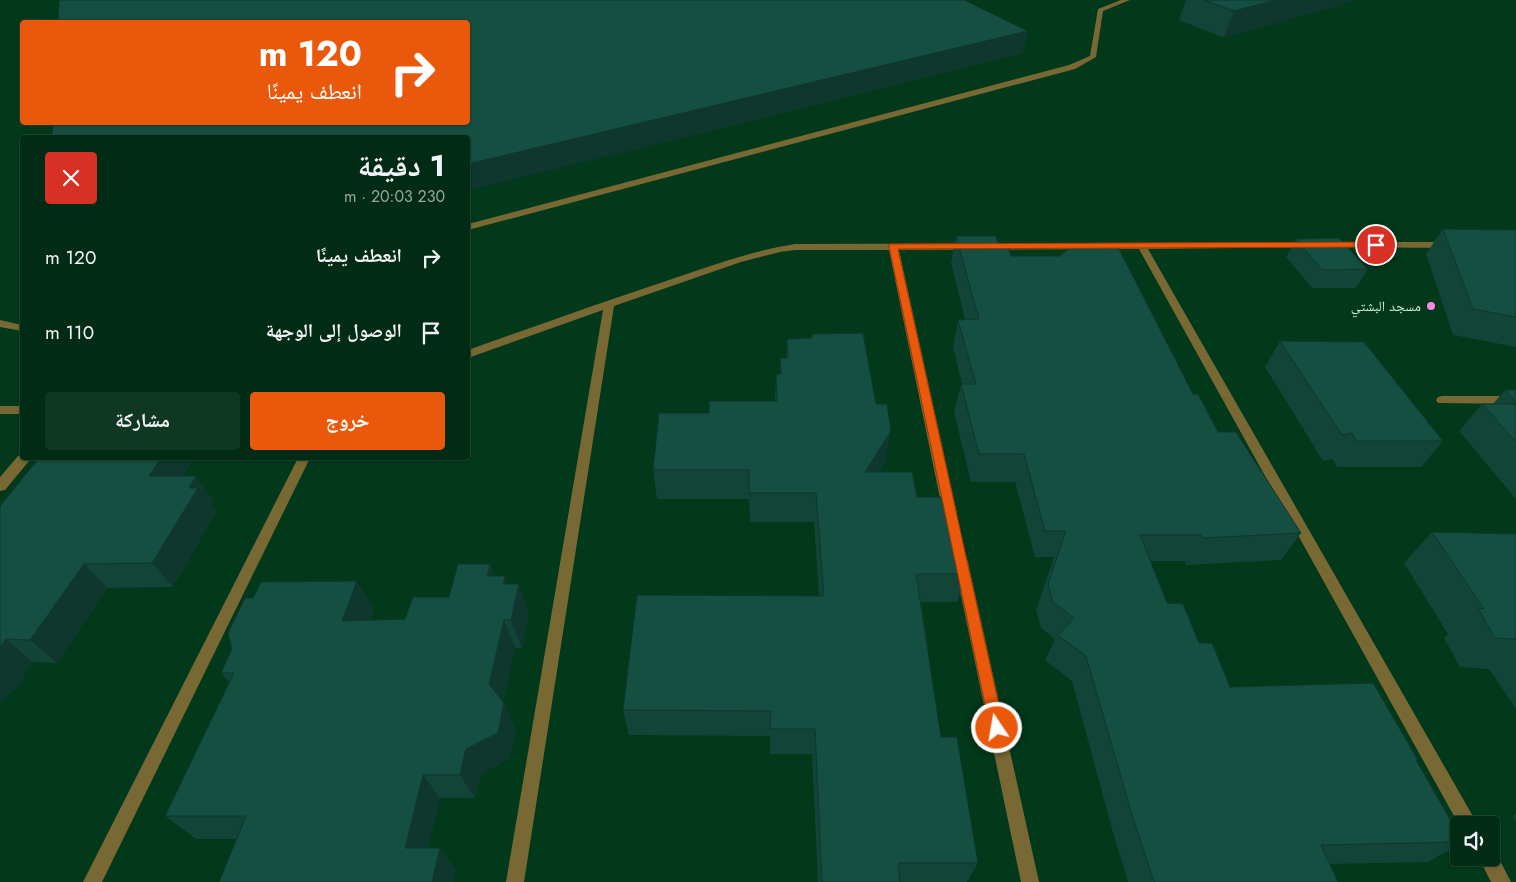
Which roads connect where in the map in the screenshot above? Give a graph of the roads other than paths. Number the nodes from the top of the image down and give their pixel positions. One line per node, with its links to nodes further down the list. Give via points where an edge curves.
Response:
1 (1127, 0): 2 (street, via 1100,10 1093,57 1072,67)
2 (470, 226)
3 (1455, 245): 5 (street)
4 (893, 246): 5 (street); 6 (street, via 773,250); 17 (street)
5 (1142, 246): 19 (street)
6 (609, 303): 9 (street); 22 (street)
7 (0, 323): 8 (street)
8 (20, 328)
9 (470, 353)
10 (1442, 400): 11 (street)
11 (1516, 400)
12 (0, 410): 13 (street)
13 (20, 410)
14 (22, 460): 16 (street)
15 (303, 460): 21 (street)
16 (0, 486)
17 (953, 526)
18 (957, 545): 23 (street)
19 (1465, 816)
20 (1493, 866): 24 (street)
21 (92, 882)
22 (515, 882)
23 (1030, 882)
24 (1502, 882)

